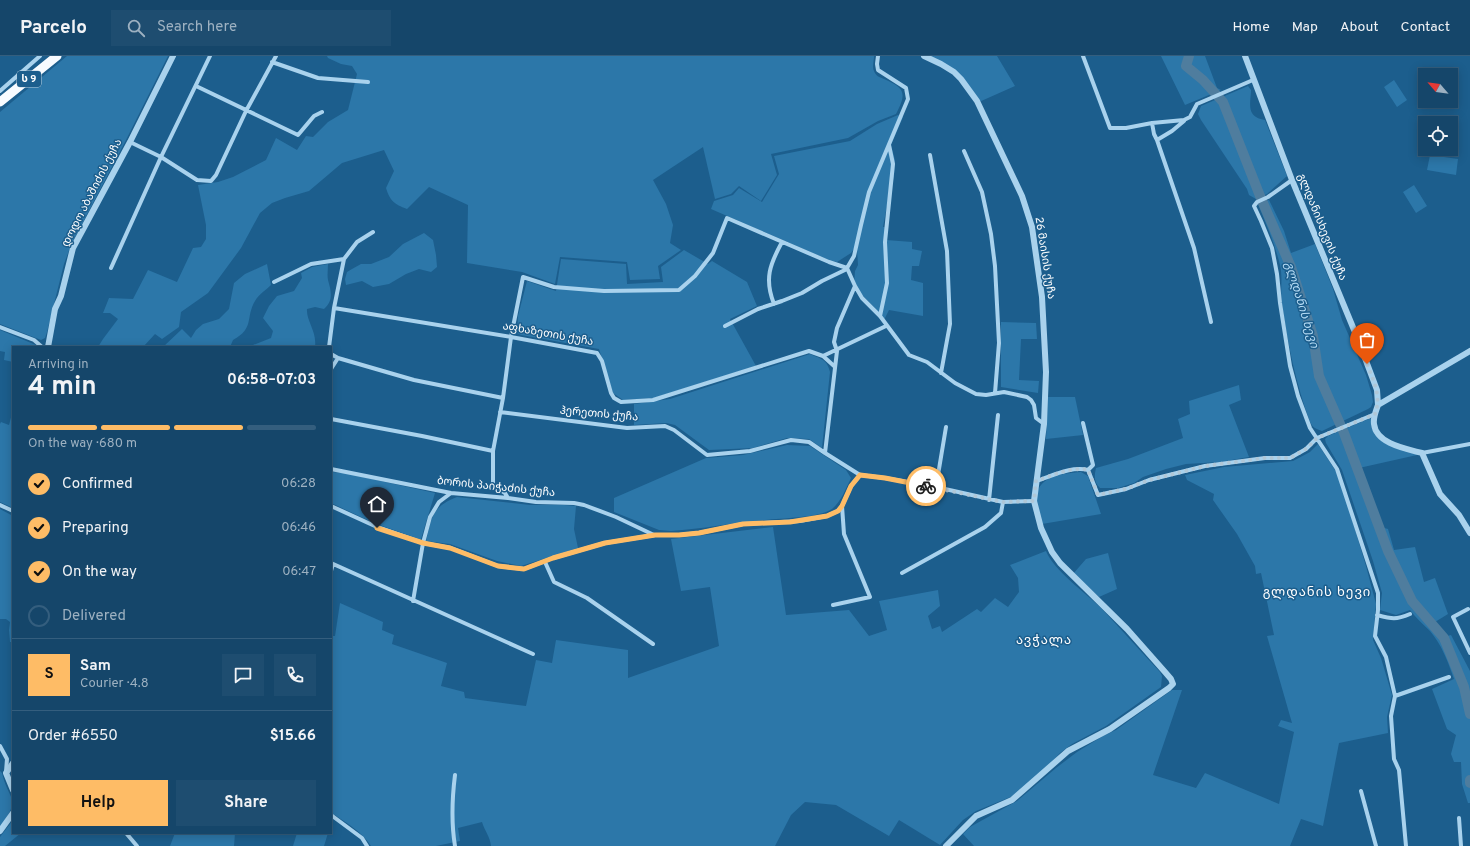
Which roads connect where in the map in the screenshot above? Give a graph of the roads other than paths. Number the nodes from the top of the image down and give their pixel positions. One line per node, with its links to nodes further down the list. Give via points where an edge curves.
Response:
1 (40, 56): 14 (street)
2 (57, 56): 14 (highway, ს 9)
3 (174, 56): 20 (street, დოდო აბაშიძის ქუჩა)
4 (210, 56): 13 (street)
5 (276, 56): 10 (street)
6 (878, 56): 21 (street, via 878,70 906,88 908,99)
7 (924, 56): 60 (street, 26 მაისის ქუჩა, via 954,72 972,93 992,129 1022,196 1034,238 1042,297 1046,372)
8 (1083, 56): 18 (street, via 1110,128)
9 (1245, 56): 11 (street, გლდანისხევის ქუჩა)
10 (272, 62): 12 (street, via 318,78); 15 (street)
11 (1253, 80): 17 (street, via 1197,104 1190,117); 25 (street, გლდანისხევის ქუჩა)
12 (368, 82)
13 (196, 86): 15 (street); 24 (street)
14 (1, 97)
15 (246, 111): 16 (street, via 298,135 314,116); 24 (street, via 216,175 211,180 197,180)
16 (322, 112)
17 (1184, 120): 18 (street); 19 (street)
18 (1152, 123): 19 (street)
19 (1157, 140): 36 (street, via 1194,248)
20 (130, 142): 24 (street); 42 (street, დოდო აბაშიძის ქუჩა, via 73,248 61,296 55,309)
21 (888, 145): 30 (street, via 869,192 854,256); 35 (street, via 893,164 885,242 887,283)
22 (964, 151): 52 (street, via 982,192 991,234 999,343)
23 (930, 155): 51 (street, via 947,251 950,324)
24 (161, 157): 29 (street)
25 (1292, 180): 54 (street, გლდანისხევის ქუჩა, via 1377,390); 62 (street, via 1254,206 1272,248 1289,358 1298,396 1310,428)
26 (373, 232): 28 (street, via 356,242)
27 (782, 242): 30 (street); 33 (street, via 772,260 768,279 769,293); 40 (street, via 727,218 714,253 695,276 679,290 554,287 523,277)
28 (344, 259): 31 (street, via 311,264); 34 (street)
29 (111, 268)
30 (847, 268): 32 (street); 33 (street, via 802,293)
31 (274, 282)
32 (854, 286): 35 (street); 44 (street, via 837,328 834,342)
33 (774, 304): 37 (street)
34 (334, 308): 40 (street, აფხაზეთის ქუჩა); 43 (street)
35 (880, 316): 38 (street)
36 (1211, 322)
37 (725, 326)
38 (886, 326): 44 (street); 51 (street, via 909,355 927,362)
39 (0, 327): 41 (street, via 34,340)
40 (511, 337): 47 (street, აფხაზეთის ქუჩა, via 597,353 602,361 611,393 621,402 660,398 809,351); 53 (street)
41 (41, 346)
42 (48, 346)
43 (329, 346)
44 (837, 350): 47 (street); 49 (street)
45 (1470, 351): 54 (street)
46 (332, 355): 48 (street)
47 (823, 356): 49 (street)
48 (338, 358): 50 (street); 53 (street, via 414,380)
49 (834, 366): 66 (street)
50 (332, 367)
51 (941, 373): 52 (street, via 976,394)
52 (995, 393): 60 (street, via 1004,392 1027,397 1034,405 1036,418)
53 (503, 398): 55 (street)
54 (1378, 405): 56 (street)
55 (500, 412): 64 (street); 66 (street, ჰერეთის ქუჩა, via 628,428 665,426 707,455 750,451 791,440 809,442)
56 (1375, 414): 62 (street); 65 (street, via 1374,424 1377,432 1387,441 1400,448)
57 (998, 415): 74 (street)
58 (332, 420): 64 (street)
59 (1083, 422): 68 (street, via 1093,465)
60 (1044, 424): 70 (street, 26 მაისის ქუჩა)
61 (946, 427): 71 (street)
62 (1317, 438): 68 (street, via 1306,449 1290,458 1265,458 1205,466 1098,495); 90 (street, via 1337,469 1378,593)
63 (1470, 444): 65 (street)
64 (493, 451): 73 (street, via 493,485)
65 (1422, 452): 81 (street, via 1440,494 1459,515)
66 (825, 453): 69 (street, ჰერეთის ქუჩა)
67 (332, 469): 72 (street, ბორის პაიჭაძის ქუჩა)
68 (1088, 470): 70 (street, via 1070,470)
69 (860, 475): 71 (street); 79 (street, via 851,486)
70 (1036, 481): 75 (street, 26 მაისის ქუჩა)
71 (936, 487): 74 (street)
72 (451, 493): 73 (street, ბორის პაიჭაძის ქუჩა); 83 (street, via 439,502 430,516)
73 (508, 498): 82 (street, ბორის პაიჭაძის ქუჩა, via 584,505)
74 (989, 500): 76 (street)
75 (1034, 501): 76 (street); 111 (street, via 1041,528 1060,563 1127,629 1173,684 1110,729 1068,751 1012,800 976,816)
76 (1003, 502): 86 (street, via 1001,512 985,527)
77 (0, 505): 80 (street)
78 (332, 506): 83 (street, via 377,528)
79 (842, 506): 82 (street, via 833,514 800,521 755,523 699,533); 88 (street, via 844,534 870,597)
80 (12, 511)
81 (1470, 533)
82 (655, 535): 84 (street, via 605,543)
83 (423, 543): 84 (street, via 450,548 498,566 524,569); 87 (street)
84 (545, 562): 92 (street, via 554,582 587,598)
85 (332, 564): 87 (street)
86 (902, 573)
87 (413, 601): 94 (street)
88 (833, 605)
89 (1468, 609): 93 (street, via 1453,617)
90 (1377, 614): 91 (street, via 1392,619); 96 (street, via 1375,636 1386,657)
91 (1410, 614)
92 (653, 644)
93 (1470, 653)
94 (532, 654)
95 (1449, 677): 96 (street)
96 (1395, 696): 113 (street, via 1391,716 1394,759 1399,770)
97 (0, 746): 99 (street, via 7,759)
98 (12, 764): 99 (street)
99 (6, 773): 101 (street)
100 (455, 774): 110 (street, via 452,801 452,832)
101 (12, 788)
102 (1361, 790): 112 (street)
103 (12, 814): 106 (street)
104 (332, 816): 109 (street, via 362,838)
105 (1459, 818): 114 (street)
106 (0, 832)
107 (127, 834): 108 (street)
108 (137, 846)
109 (367, 846)
110 (455, 846)
111 (946, 846)
112 (1376, 846)
113 (1406, 846)
114 (1461, 846)

